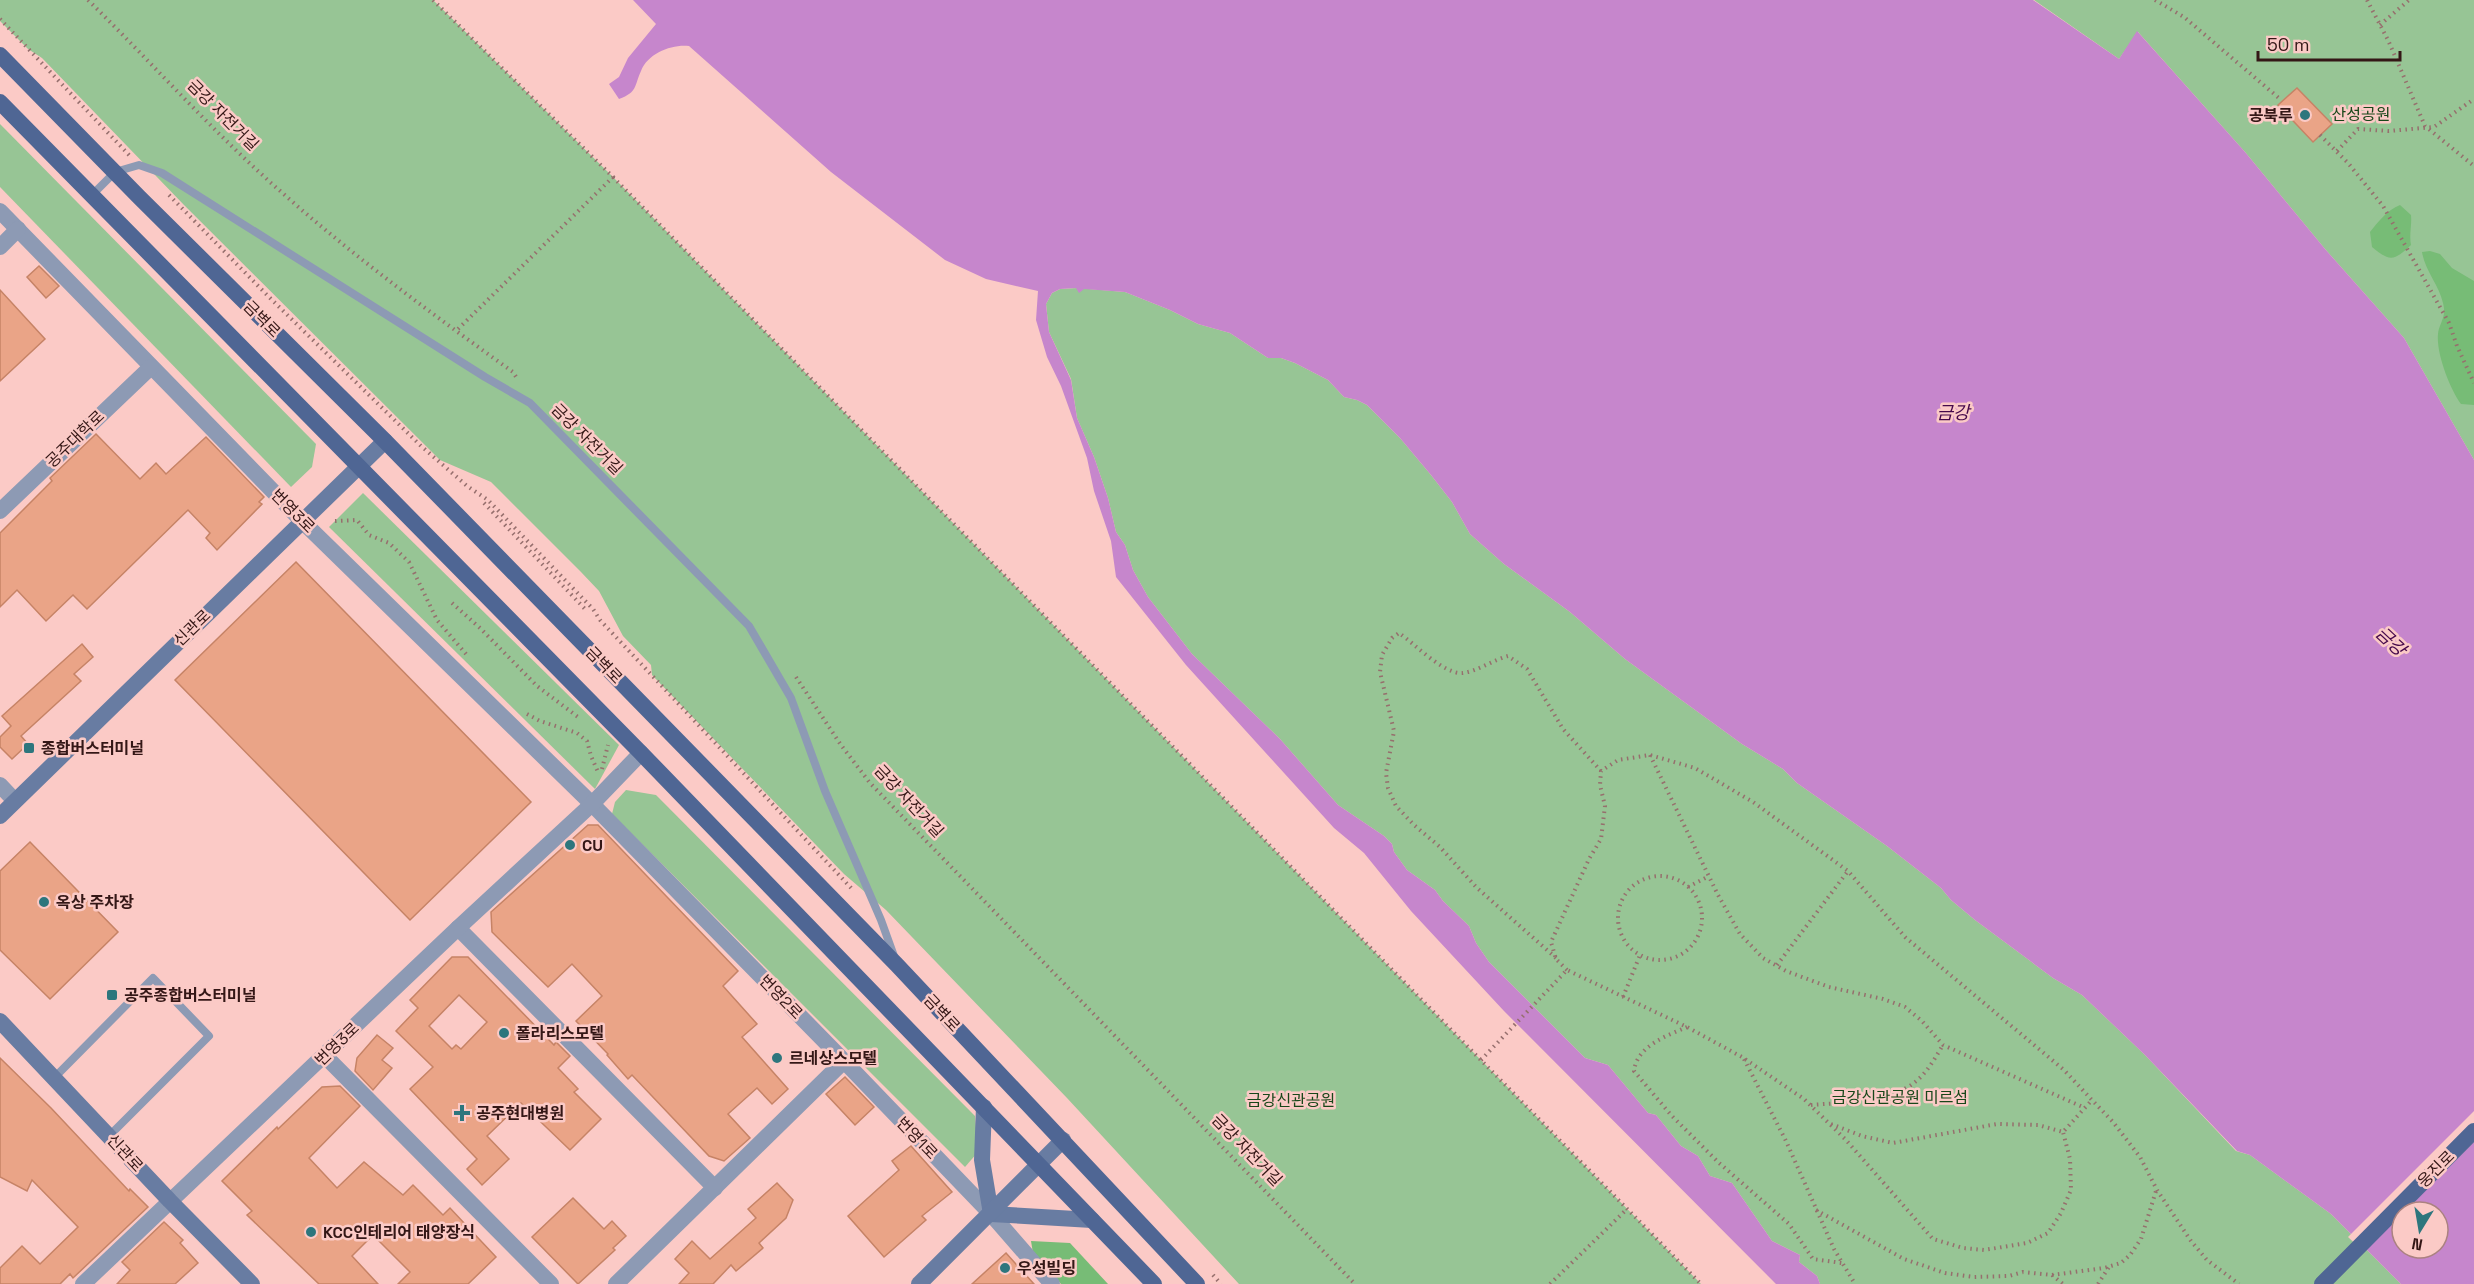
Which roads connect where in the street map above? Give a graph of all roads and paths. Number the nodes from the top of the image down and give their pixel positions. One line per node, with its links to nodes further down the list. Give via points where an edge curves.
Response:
1 (88, 0): 24 (path, 금강 자전거길, via 277,189 328,234)
2 (433, 0): 18 (path)
3 (2155, 0): 9 (path, via 2184,17)
4 (2367, 0): 7 (path)
5 (2409, 0): 7 (path)
6 (0, 19): 15 (path)
7 (2380, 26): 12 (path)
8 (0, 55): 17 (main road, 금벽로)
9 (2280, 99)
10 (2474, 99): 12 (path, via 2434,126)
11 (0, 102): 20 (main road, 금벽로)
12 (2425, 126): 14 (path, via 2389,131 2358,129); 16 (path)
13 (2320, 135): 14 (path)
14 (2337, 151): 26 (path, via 2384,206 2450,323)
15 (139, 165): 17 (lane); 27 (lane, via 162,173)
16 (2474, 166)
17 (115, 172): 20 (lane); 28 (main road, 금벽로)
18 (613, 177): 24 (path); 64 (path)
19 (164, 190): 51 (path, via 420,445 488,500)
20 (91, 196): 29 (main road, 금벽로)
21 (0, 211): 22 (street, 번영3로)
22 (18, 230): 23 (street); 25 (street, 번영3로)
23 (0, 247)
24 (456, 331): 27 (path, 금강 자전거길, via 513,372)
25 (151, 368): 31 (street, 공주대학로); 32 (street, 번영3로)
26 (2474, 383)
27 (530, 403): 55 (lane, 금강 자전거길, via 749,626 791,698)
28 (385, 441): 29 (main road, 신관로); 55 (main road, 금벽로)
29 (359, 466): 32 (main road, 신관로); 41 (main road, 금벽로)
30 (484, 503): 35 (path)
31 (0, 511)
32 (302, 521): 45 (main road, 신관로); 46 (street, 번영3로)
33 (335, 521): 36 (path, via 357,520 369,535 389,543 409,562 437,620)
34 (452, 603): 39 (path, via 537,687)
35 (585, 609)
36 (467, 655)
37 (795, 676): 95 (path, 금강 자전거길, via 870,783)
38 (520, 708): 40 (path, via 587,741 600,776 608,746)
39 (583, 720)
40 (600, 737)
41 (641, 753): 46 (street, 번영3로); 69 (main road, 금벽로)
42 (1650, 755): 43 (path, via 1618,760); 48 (path, via 1695,768 1753,802); 49 (path)
43 (1601, 771): 54 (path, via 1599,785 1605,806 1601,839 1551,942); 54 (path, via 1563,729 1527,669 1508,656 1462,673 1435,662 1399,633 1382,655 1380,672 1394,731 1386,772 1396,806 1498,908)
44 (0, 785): 45 (street)
45 (15, 801): 47 (main road, 신관로)
46 (592, 804): 52 (street, 번영3로); 65 (street, 번영2로)
47 (0, 816)
48 (1848, 871): 56 (path); 67 (path, via 1905,937 2064,1070)
49 (1709, 876): 50 (path); 56 (path, via 1740,934 1763,958)
50 (1688, 887): 53 (path, via 1701,910 1698,936 1690,947 1667,959); 53 (path, via 1662,875 1642,880 1625,893 1619,906 1621,935)
51 (858, 896)
52 (458, 928): 62 (street, 번영3로); 77 (street)
53 (1640, 955): 58 (path)
54 (1556, 959): 57 (path)
55 (897, 965): 75 (main road, 금벽로)
56 (1777, 966): 61 (path, via 1830,987 1905,1007)
57 (1567, 970): 58 (path); 64 (path)
58 (1623, 997): 60 (path)
59 (0, 1021): 66 (main road, 신관로)
60 (1687, 1027): 63 (path); 84 (path, via 1647,1049 1635,1061 1634,1071 1718,1162 1789,1224 1813,1259)
61 (1943, 1045): 68 (path, via 1929,1068 1905,1088 1886,1096); 70 (path)
62 (325, 1056): 79 (street, 번영3로); 89 (street)
63 (1742, 1057): 68 (path); 81 (path, via 1786,1141)
64 (1481, 1060): 80 (path)
65 (844, 1061): 77 (street); 82 (street, 번영1로)
66 (54, 1078): 74 (main road, 신관로); 74 (lane, via 153,978 209,1036)
67 (2092, 1100): 70 (path); 78 (path, via 2140,1157)
68 (1811, 1106): 71 (path)
69 (984, 1107): 76 (main road, 금벽로); 82 (main road, via 982,1160)
70 (2085, 1108): 73 (path)
71 (1828, 1123): 73 (path, via 1893,1143 1997,1124 2038,1125); 73 (path, via 1933,1239 1984,1250 2026,1243 2048,1233 2071,1190 2070,1160)
72 (2474, 1131): 102 (main road, 웅진로)
73 (2063, 1132)
74 (109, 1136): 79 (main road, 신관로)
75 (1063, 1140): 76 (main road); 94 (main road, 금벽로)
76 (1038, 1163): 82 (main road); 83 (main road, 금벽로)
77 (715, 1188): 90 (street)
78 (2157, 1190): 85 (path, via 2140,1239 2130,1255); 101 (path, via 2207,1260)
79 (170, 1201): 87 (street, 번영3로); 88 (main road, 신관로)
80 (1628, 1209): 96 (path); 97 (path)
81 (1816, 1210): 84 (path); 86 (path, via 1904,1259 1946,1273 1974,1277 2023,1272)
82 (991, 1214): 83 (main road); 91 (main road); 92 (street, 번영1로)
83 (1092, 1220): 93 (main road, 금벽로)
84 (1842, 1263): 98 (path)
85 (2109, 1266): 86 (path); 100 (path)
86 (2052, 1275): 99 (path)
87 (83, 1284)
88 (252, 1284)
89 (551, 1284)
90 (616, 1284)
91 (919, 1284)
92 (1052, 1284)
93 (1154, 1284)
94 (1197, 1284)
95 (1355, 1284)
96 (1550, 1284)
97 (1701, 1284)
98 (1855, 1284)
99 (2063, 1284)
100 (2098, 1284)
101 (2239, 1284)
102 (2322, 1284)

